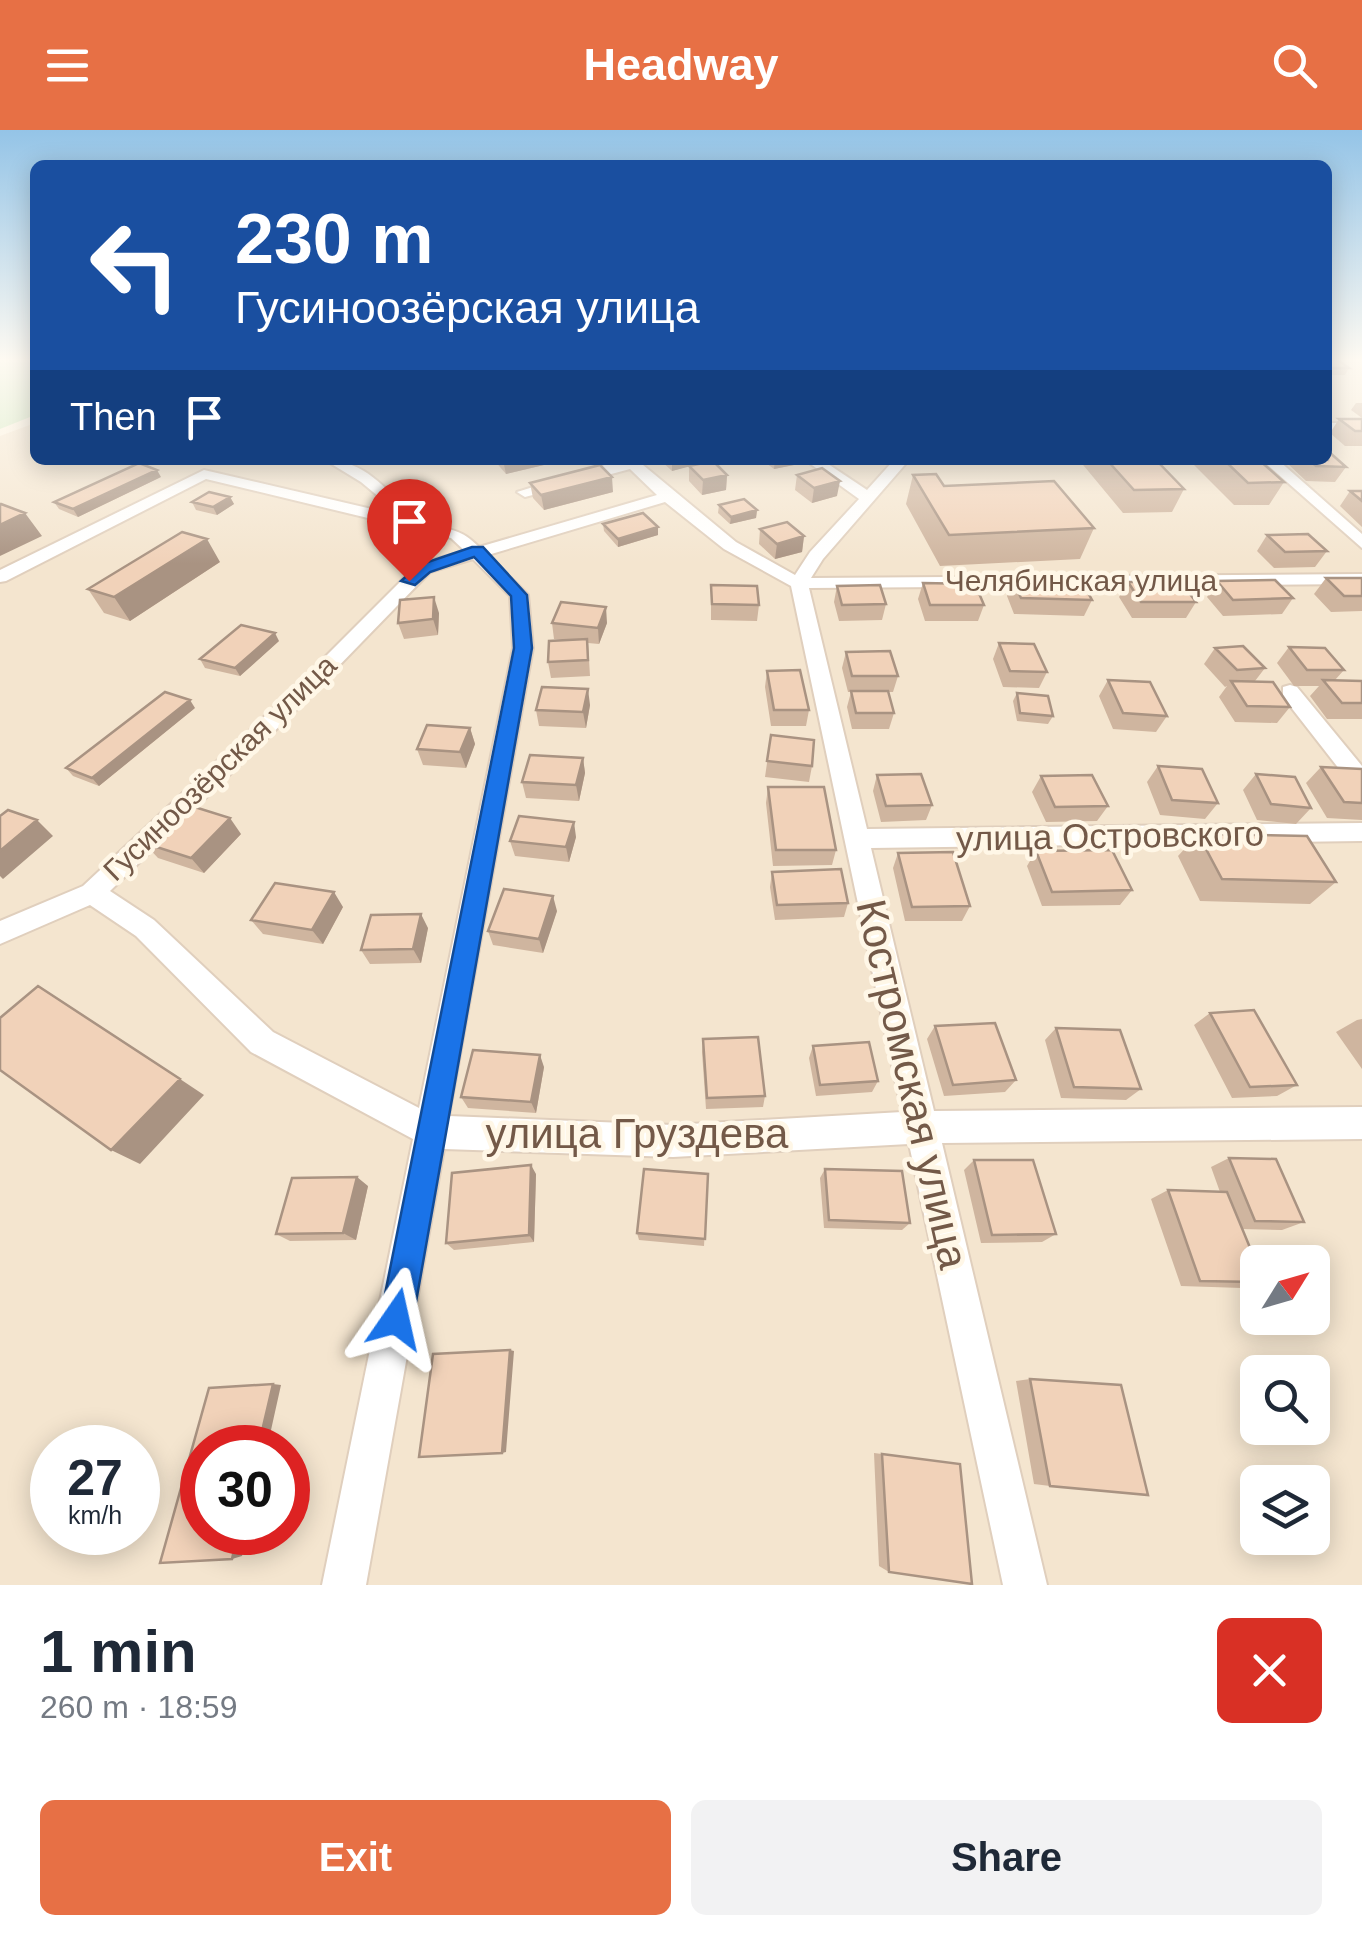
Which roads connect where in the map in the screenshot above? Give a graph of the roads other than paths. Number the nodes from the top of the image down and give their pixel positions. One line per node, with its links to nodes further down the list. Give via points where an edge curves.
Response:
1 (346, 465): 10 (street)
2 (620, 465): 7 (street)
3 (633, 465): 8 (street)
4 (819, 465): 9 (street)
5 (898, 465): 9 (street)
6 (1275, 465): 11 (street)
7 (525, 492)
8 (668, 497): 12 (street, Гусиноозёрская улица); 15 (street, via 764,570)
9 (870, 499): 15 (street)
10 (431, 528): 12 (street, via 457,534); 13 (street, via 204,474)
11 (1362, 543)
12 (477, 550): 20 (street, Гусиноозёрская улица, via 424,568 394,594 286,708); 24 (street, via 519,595 523,648)
13 (0, 578)
14 (1362, 579): 15 (street, Челябинская улица)
15 (800, 583): 19 (street, Костромская улица)
16 (1290, 692): 17 (street)
17 (1362, 782)
18 (1362, 832): 19 (street, улица Островского)
19 (858, 839): 23 (street, Костромская улица)
20 (92, 893): 21 (street); 24 (street, улица Груздева, via 145,928 262,1042)
21 (0, 933)
22 (1362, 1122): 23 (street, улица Груздева)
23 (924, 1127): 24 (street, улица Груздева, via 673,1141); 26 (street, Костромская улица)
24 (433, 1132): 25 (street)
25 (344, 1585)
26 (1026, 1585)

